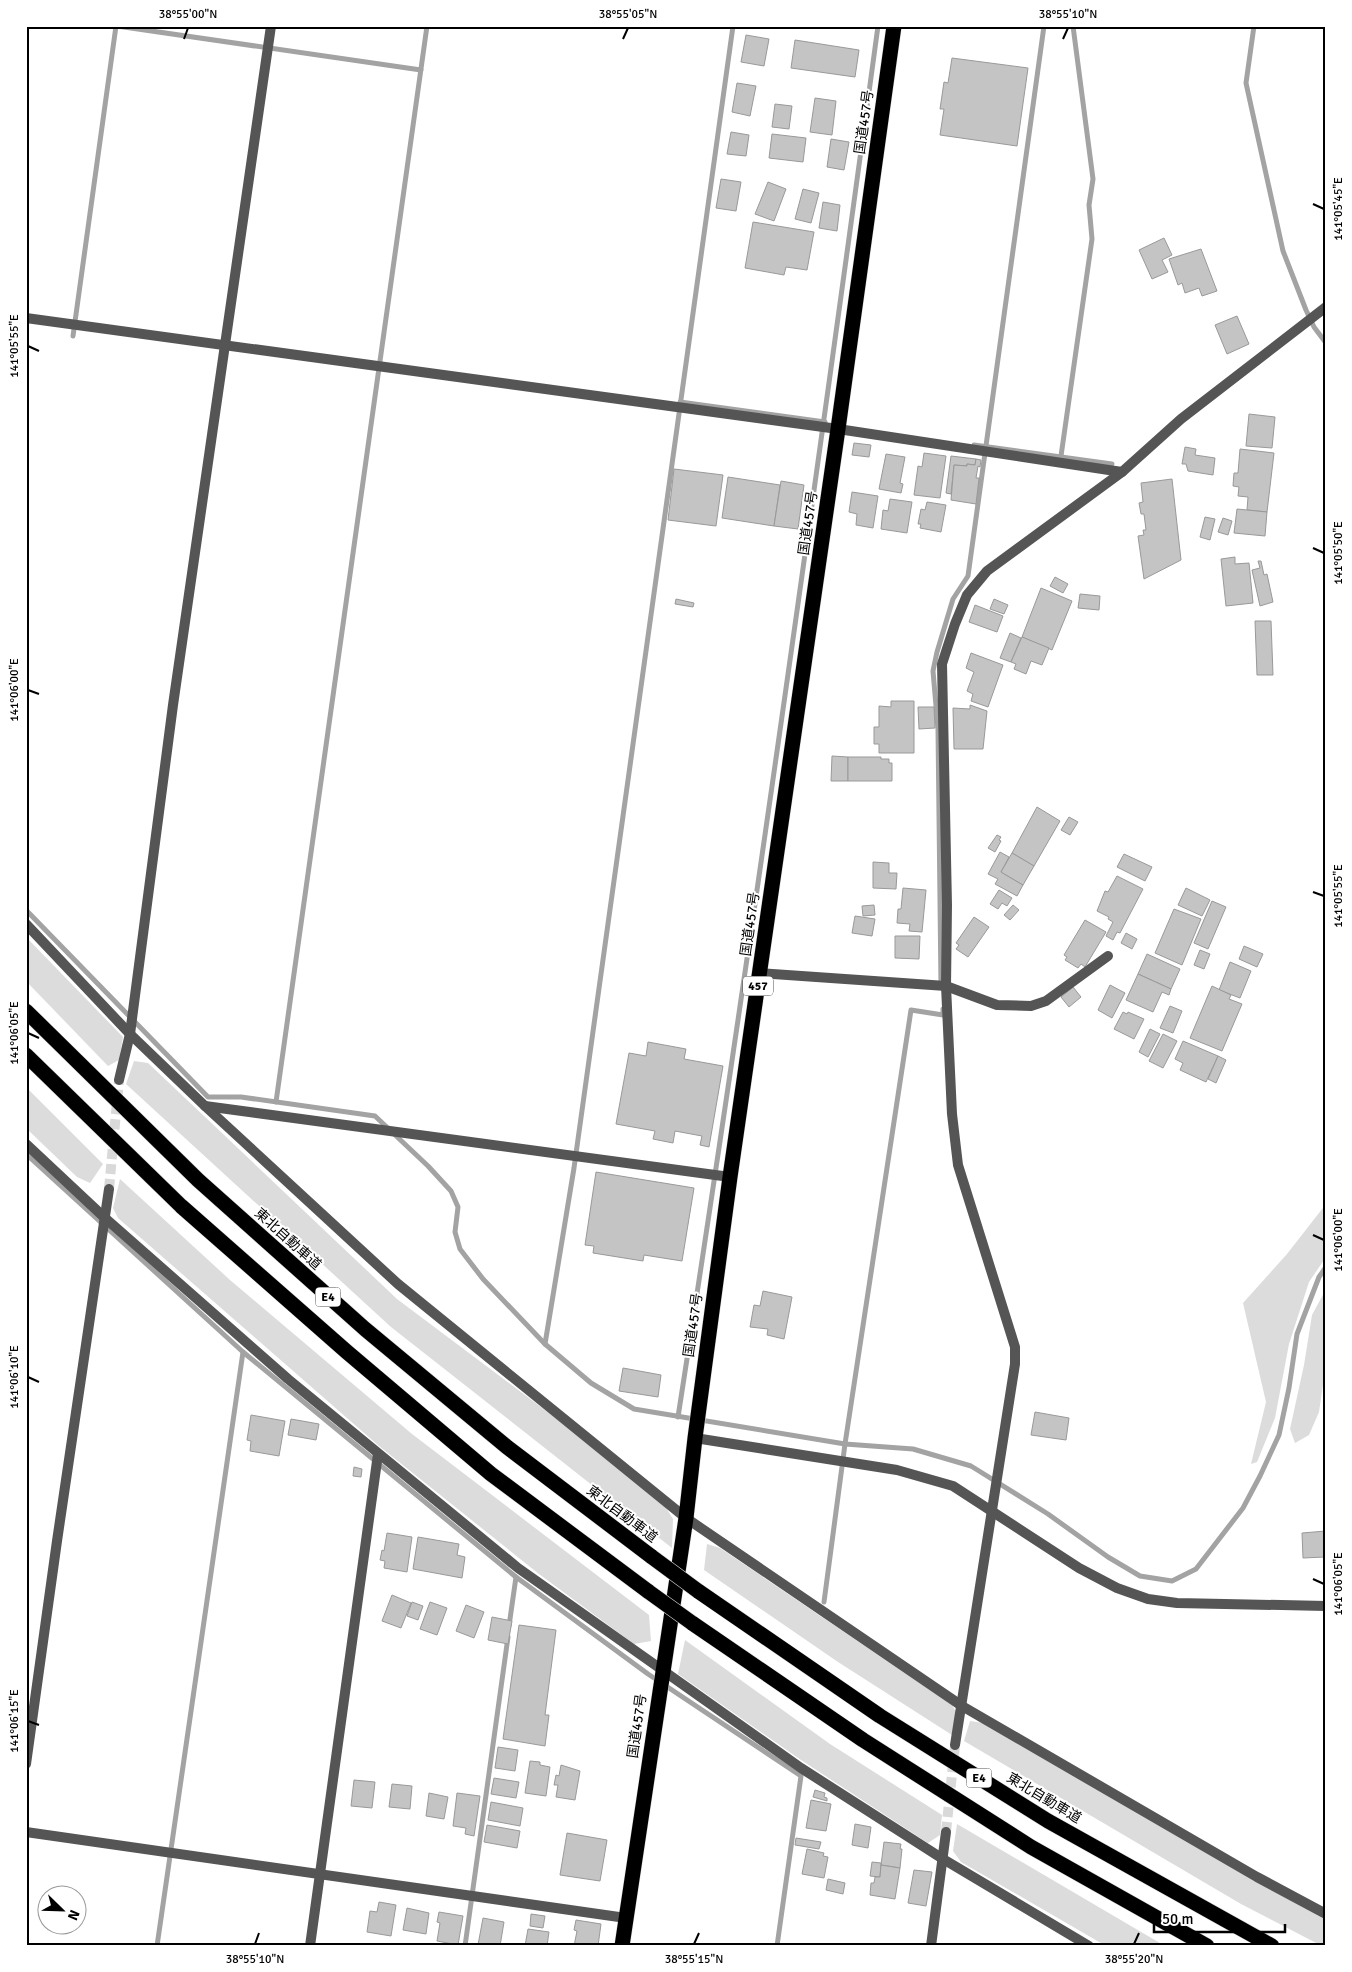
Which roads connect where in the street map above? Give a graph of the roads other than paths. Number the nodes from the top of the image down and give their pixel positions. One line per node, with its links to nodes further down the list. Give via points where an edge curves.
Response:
1 (271, 26): 5 (street)
2 (894, 26): 6 (highway, 国道457号 / 457)
3 (1326, 307): 7 (street, via 1181,419)
4 (26, 318): 5 (street)
5 (226, 346): 6 (street); 13 (street, via 173,705)
6 (838, 429): 7 (street); 10 (highway, 国道457号 / 457)
7 (1122, 472): 11 (street, via 987,571 967,595 955,624 942,664)
8 (26, 924): 13 (street)
9 (1108, 956): 11 (street, via 1046,1001 1031,1006 997,1005)
10 (760, 973): 11 (street); 18 (highway, 国道457号 / 457)
11 (946, 986): 23 (street, via 952,1114 958,1165 1015,1346 1015,1364)
12 (26, 1011): 41 (highway, 東北自動車道 / E4, bridge, via 198,1180 365,1329 507,1447 652,1558 880,1716 1048,1821)
13 (130, 1034): 15 (street); 16 (street)
14 (26, 1055): 40 (highway, E4, bridge, via 181,1206 491,1474 692,1623 863,1740 1031,1847)
15 (119, 1080)
16 (205, 1106): 18 (street); 24 (street, via 398,1284)
17 (26, 1144): 20 (street)
18 (730, 1176): 21 (highway, 国道457号 / 457)
19 (109, 1189): 20 (street)
20 (105, 1218): 22 (street); 29 (street)
21 (695, 1438): 23 (street, via 897,1470 953,1486); 24 (highway, 国道457号 / 457)
22 (378, 1454): 26 (street, via 518,1568); 33 (street)
23 (991, 1509): 25 (street, via 1079,1568 1117,1588 1148,1599 1177,1603); 27 (street)
24 (686, 1518): 26 (highway, 国道457号 / 457); 27 (street)
25 (1326, 1606)
26 (662, 1670): 32 (street, via 801,1768); 35 (highway, 国道457号 / 457)
27 (962, 1706): 28 (street); 34 (street)
28 (955, 1745)
29 (26, 1764)
30 (26, 1832): 33 (street)
31 (946, 1832): 32 (street)
32 (943, 1859): 38 (street); 39 (street)
33 (320, 1873): 35 (street); 36 (street)
34 (1326, 1914)
35 (626, 1918): 37 (highway, 国道457号 / 457)
36 (310, 1946)
37 (622, 1946)
38 (931, 1946)
39 (1089, 1946)
40 (1207, 1946)
41 (1272, 1946)

